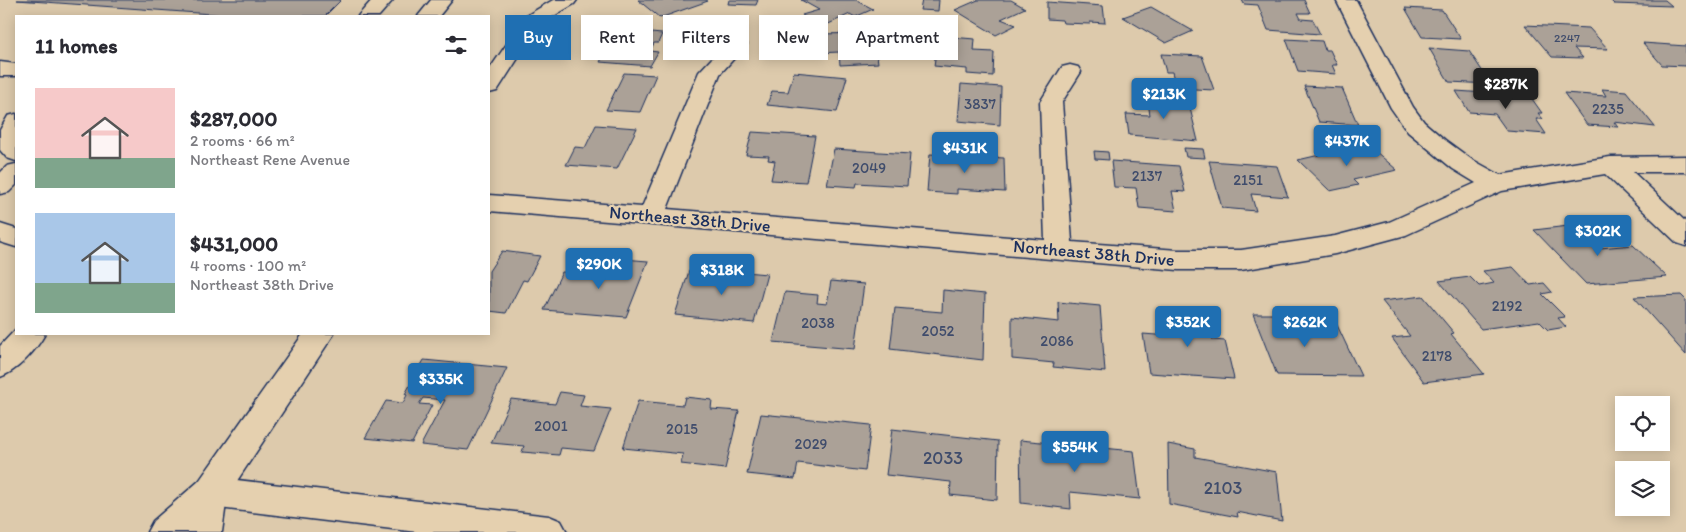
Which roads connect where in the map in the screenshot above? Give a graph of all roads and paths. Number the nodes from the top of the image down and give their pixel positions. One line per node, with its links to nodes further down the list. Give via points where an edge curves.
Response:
1 (383, 0): 6 (main road)
2 (442, 0): 7 (main road)
3 (567, 0): 5 (main road)
4 (1346, 0): 17 (main road, via 1402,108 1416,126 1462,164)
5 (531, 10): 11 (main road)
6 (369, 15)
7 (429, 15)
8 (721, 60): 20 (main road, via 710,72)
9 (0, 69): 10 (main road)
10 (15, 70)
11 (495, 70): 13 (main road)
12 (1070, 72): 24 (main road, via 1052,102)
13 (490, 83)
14 (1686, 164): 15 (main road, Northeast 38th Drive)
15 (1610, 165): 17 (main road, Northeast 38th Drive); 22 (main road)
16 (15, 173): 18 (main road)
17 (1496, 184): 24 (main road, Northeast 38th Drive, via 1397,229 1335,245 1240,260 1178,260)
18 (0, 186)
19 (490, 203): 20 (main road, Northeast 38th Drive)
20 (651, 216): 24 (main road, Northeast 38th Drive)
21 (0, 233): 23 (main road)
22 (1686, 237)
23 (15, 238)
24 (1059, 250)
25 (29, 335): 27 (main road)
26 (318, 335): 28 (main road)
27 (0, 365)
28 (211, 492): 29 (main road); 30 (main road); 31 (main road)
29 (501, 529): 32 (main road)
30 (165, 532)
31 (204, 532)
32 (548, 532)

